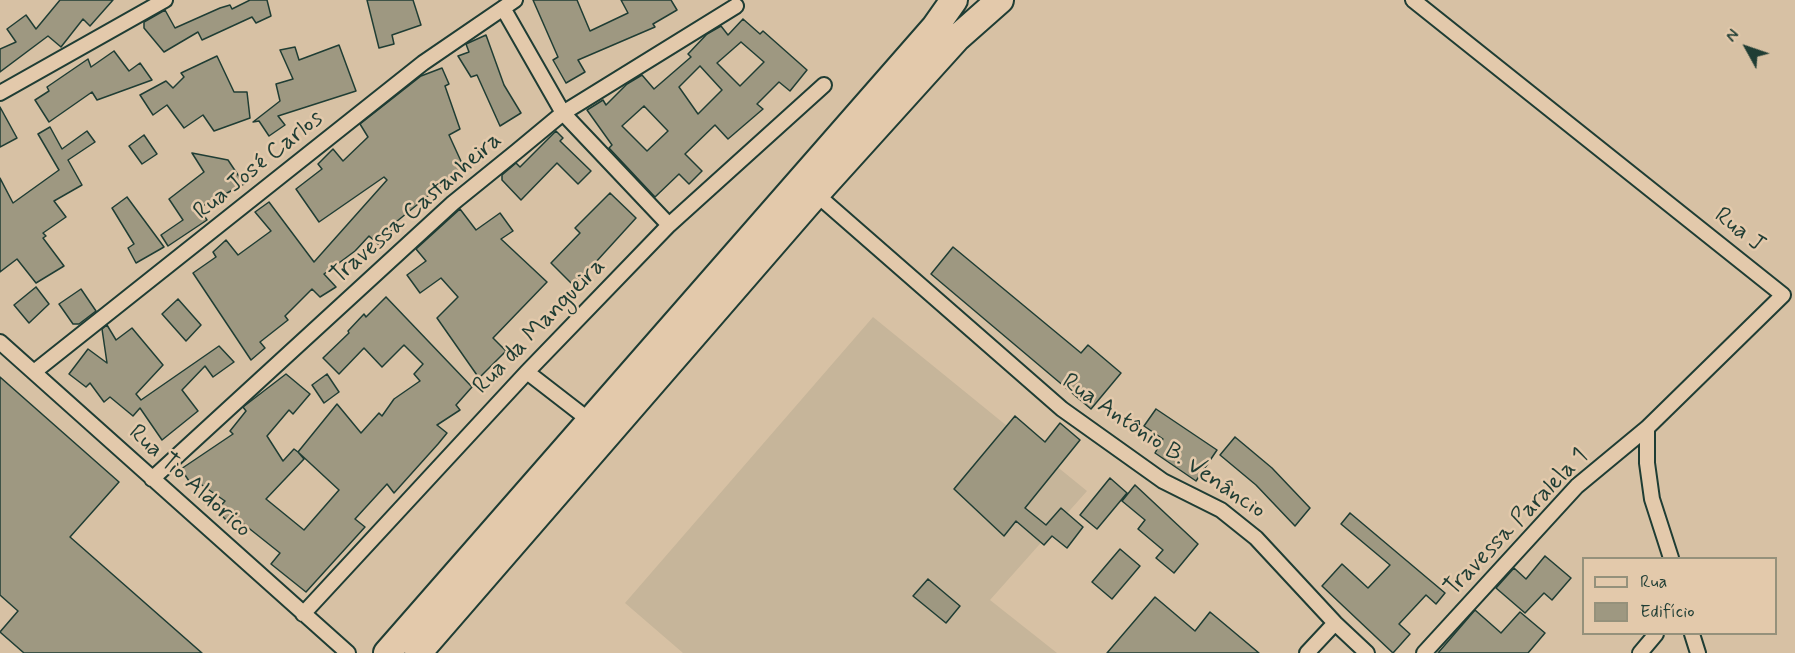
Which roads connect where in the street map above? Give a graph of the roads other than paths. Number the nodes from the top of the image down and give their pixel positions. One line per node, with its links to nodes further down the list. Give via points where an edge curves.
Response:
1 (165, 0): 8 (street)
2 (954, 0): 16 (highway, via 935,27)
3 (1000, 0): 10 (highway, via 957,38)
4 (1413, 0): 12 (street, Rua J)
5 (509, 4): 9 (street); 14 (street, Rua José Carlos, via 423,63)
6 (736, 6): 9 (street, Travessa Castanheira)
7 (824, 85): 11 (street, Rua da Mangueira)
8 (0, 93)
9 (563, 113): 11 (street); 18 (street, Travessa Castanheira, via 453,204)
10 (816, 194): 21 (street, Rua Antônio B. Venâncio, via 1062,409 1163,481 1221,510 1256,538); 26 (highway)
11 (669, 225): 15 (street, Rua da Mangueira)
12 (1789, 299): 17 (street, Rua J)
13 (0, 342): 14 (street, Rua Tio Aldorico)
14 (34, 372): 18 (street, Rua Tio Aldorico)
15 (527, 372): 16 (street); 20 (street, Rua da Mangueira)
16 (589, 420): 25 (highway)
17 (1647, 428): 19 (street, via 1652,498); 29 (street, Travessa Paralela 1, via 1577,486)
18 (152, 479): 20 (street, Rua Tio Aldorico)
19 (1671, 557)
20 (303, 614): 24 (street, Rua Tio Aldorico)
21 (1335, 623): 27 (street); 28 (street, Rua Antônio B. Venâncio)
22 (1654, 635): 30 (street)
23 (1693, 635): 31 (street)
24 (348, 653)
25 (387, 653)
26 (418, 653)
27 (1307, 653)
28 (1367, 653)
29 (1424, 653)
30 (1640, 653)
31 (1698, 653)

